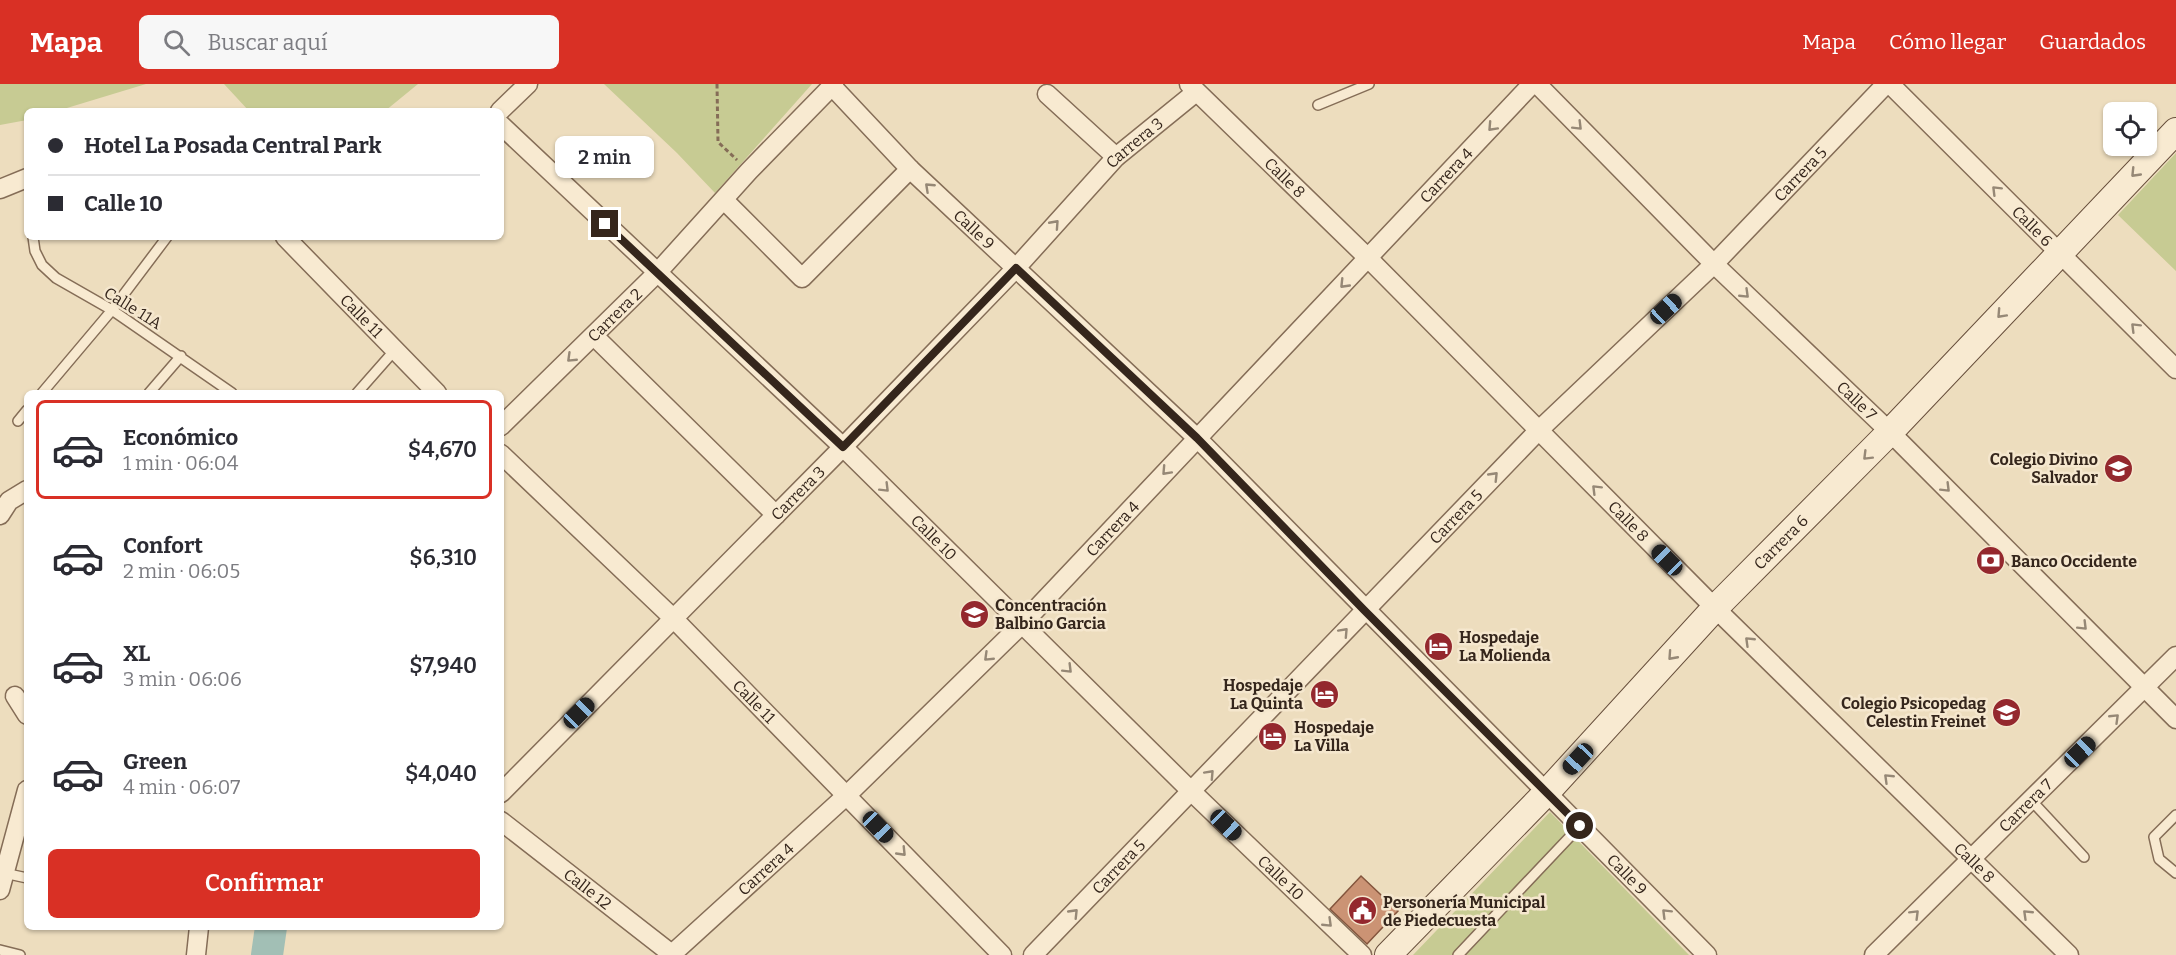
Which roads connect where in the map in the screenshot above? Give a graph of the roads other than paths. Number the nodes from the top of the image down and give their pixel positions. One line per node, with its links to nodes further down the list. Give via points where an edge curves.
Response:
1 (528, 84): 10 (street)
2 (1369, 84): 9 (lane)
3 (1532, 84): 22 (street, Carrera 4, one-way to 22)
4 (1537, 84): 23 (street, Calle 7, one-way to 23)
5 (1888, 84): 21 (street, Calle 6, one-way to 5); 23 (street, Carrera 5)
6 (833, 85): 14 (street, Calle 9); 17 (street, Carrera 2)
7 (1192, 88): 13 (street, Carrera 3); 22 (street, Calle 8)
8 (1047, 94): 13 (street)
9 (1318, 105)
10 (503, 108)
11 (504, 128): 25 (street, Calle 10)
12 (2176, 131): 21 (street, Carrera 6, one-way to 21)
13 (1116, 157): 24 (street, Carrera 3, one-way to 13)
14 (910, 169): 17 (street, via 802,278); 24 (street, Calle 9, one-way to 14)
15 (24, 179): 16 (street)
16 (0, 189)
17 (724, 200): 25 (street, Carrera 2)
18 (33, 240): 26 (lane, Calle 11A, via 42,265 56,278)
19 (165, 240): 26 (lane)
20 (288, 240): 28 (street, Calle 11)
21 (2060, 252): 30 (street, Calle 6, one-way to 21); 40 (street, Carrera 6, one-way to 40)
22 (1368, 258): 39 (street, Calle 8); 41 (street, Carrera 4, one-way to 41)
23 (1714, 264): 39 (street, Carrera 5); 40 (street, Calle 7, one-way to 40)
24 (1016, 268): 41 (street, Calle 9); 42 (street, Carrera 3)
25 (657, 273): 27 (street, Carrera 2); 42 (street, Calle 10)
26 (112, 310): 29 (lane, Calle 11A); 31 (lane)
27 (594, 336): 38 (street, Carrera 2, one-way to 38); 46 (street)
28 (394, 351): 34 (lane); 35 (street, Calle 11)
29 (181, 356): 32 (lane); 33 (lane, Calle 11A)
30 (2176, 369)
31 (45, 390)
32 (152, 390)
33 (228, 390)
34 (360, 390)
35 (434, 390)
36 (24, 414): 37 (lane)
37 (18, 421)
38 (504, 423)
39 (1538, 431): 47 (street, Calle 8, one-way to 39); 48 (street, Carrera 5, one-way to 39)
40 (1890, 432): 47 (street, Carrera 6, one-way to 47); 52 (street, Calle 7, one-way to 52)
41 (1197, 438): 48 (street, Calle 9); 50 (street, Carrera 4, one-way to 50)
42 (843, 447): 46 (street, Carrera 3); 50 (street, Calle 10, one-way to 50)
43 (504, 457): 49 (street, Calle 11)
44 (24, 492): 45 (street, via 9,501)
45 (0, 514)
46 (776, 515): 49 (street, Carrera 3)
47 (1715, 608): 58 (street, Carrera 6, one-way to 58); 66 (street, Calle 8, one-way to 47)
48 (1364, 610): 57 (street, Carrera 5, one-way to 48); 58 (street, Calle 9)
49 (673, 618): 56 (street, Carrera 3); 59 (street, Calle 11)
50 (1022, 624): 57 (street, Calle 10, one-way to 57); 59 (street, Carrera 4, one-way to 59)
51 (2176, 656): 52 (street, Carrera 7)
52 (2145, 688): 55 (street, Calle 7); 60 (street, Carrera 7, one-way to 52)
53 (15, 696): 54 (street)
54 (24, 710)
55 (2176, 719)
56 (504, 790)
57 (1192, 792): 76 (street, Carrera 5, one-way to 57); 77 (street, Calle 10, one-way to 77)
58 (1547, 792): 64 (street, Calle 9); 78 (street, Carrera 6)
59 (847, 795): 74 (street, Carrera 4); 75 (street, Calle 11, one-way to 75)
60 (2031, 800): 65 (lane); 66 (street, Carrera 7)
61 (24, 805): 69 (street)
62 (2176, 815): 67 (lane, via 2154,837 2159,859)
63 (504, 823): 74 (street, Calle 12)
64 (1580, 826): 79 (lane); 80 (street, Calle 9, one-way to 64)
65 (2084, 857)
66 (1970, 859): 81 (street, Carrera 7, one-way to 66); 82 (street, Calle 8, one-way to 66)
67 (2176, 873)
68 (24, 878): 69 (lane)
69 (2, 882)
70 (199, 930): 73 (street)
71 (0, 950): 72 (lane)
72 (20, 955)
73 (196, 955)
74 (672, 955)
75 (1002, 955)
76 (1033, 955)
77 (1362, 955)
78 (1388, 955)
79 (1458, 955)
80 (1707, 955)
81 (1874, 955)
82 (2069, 955)

